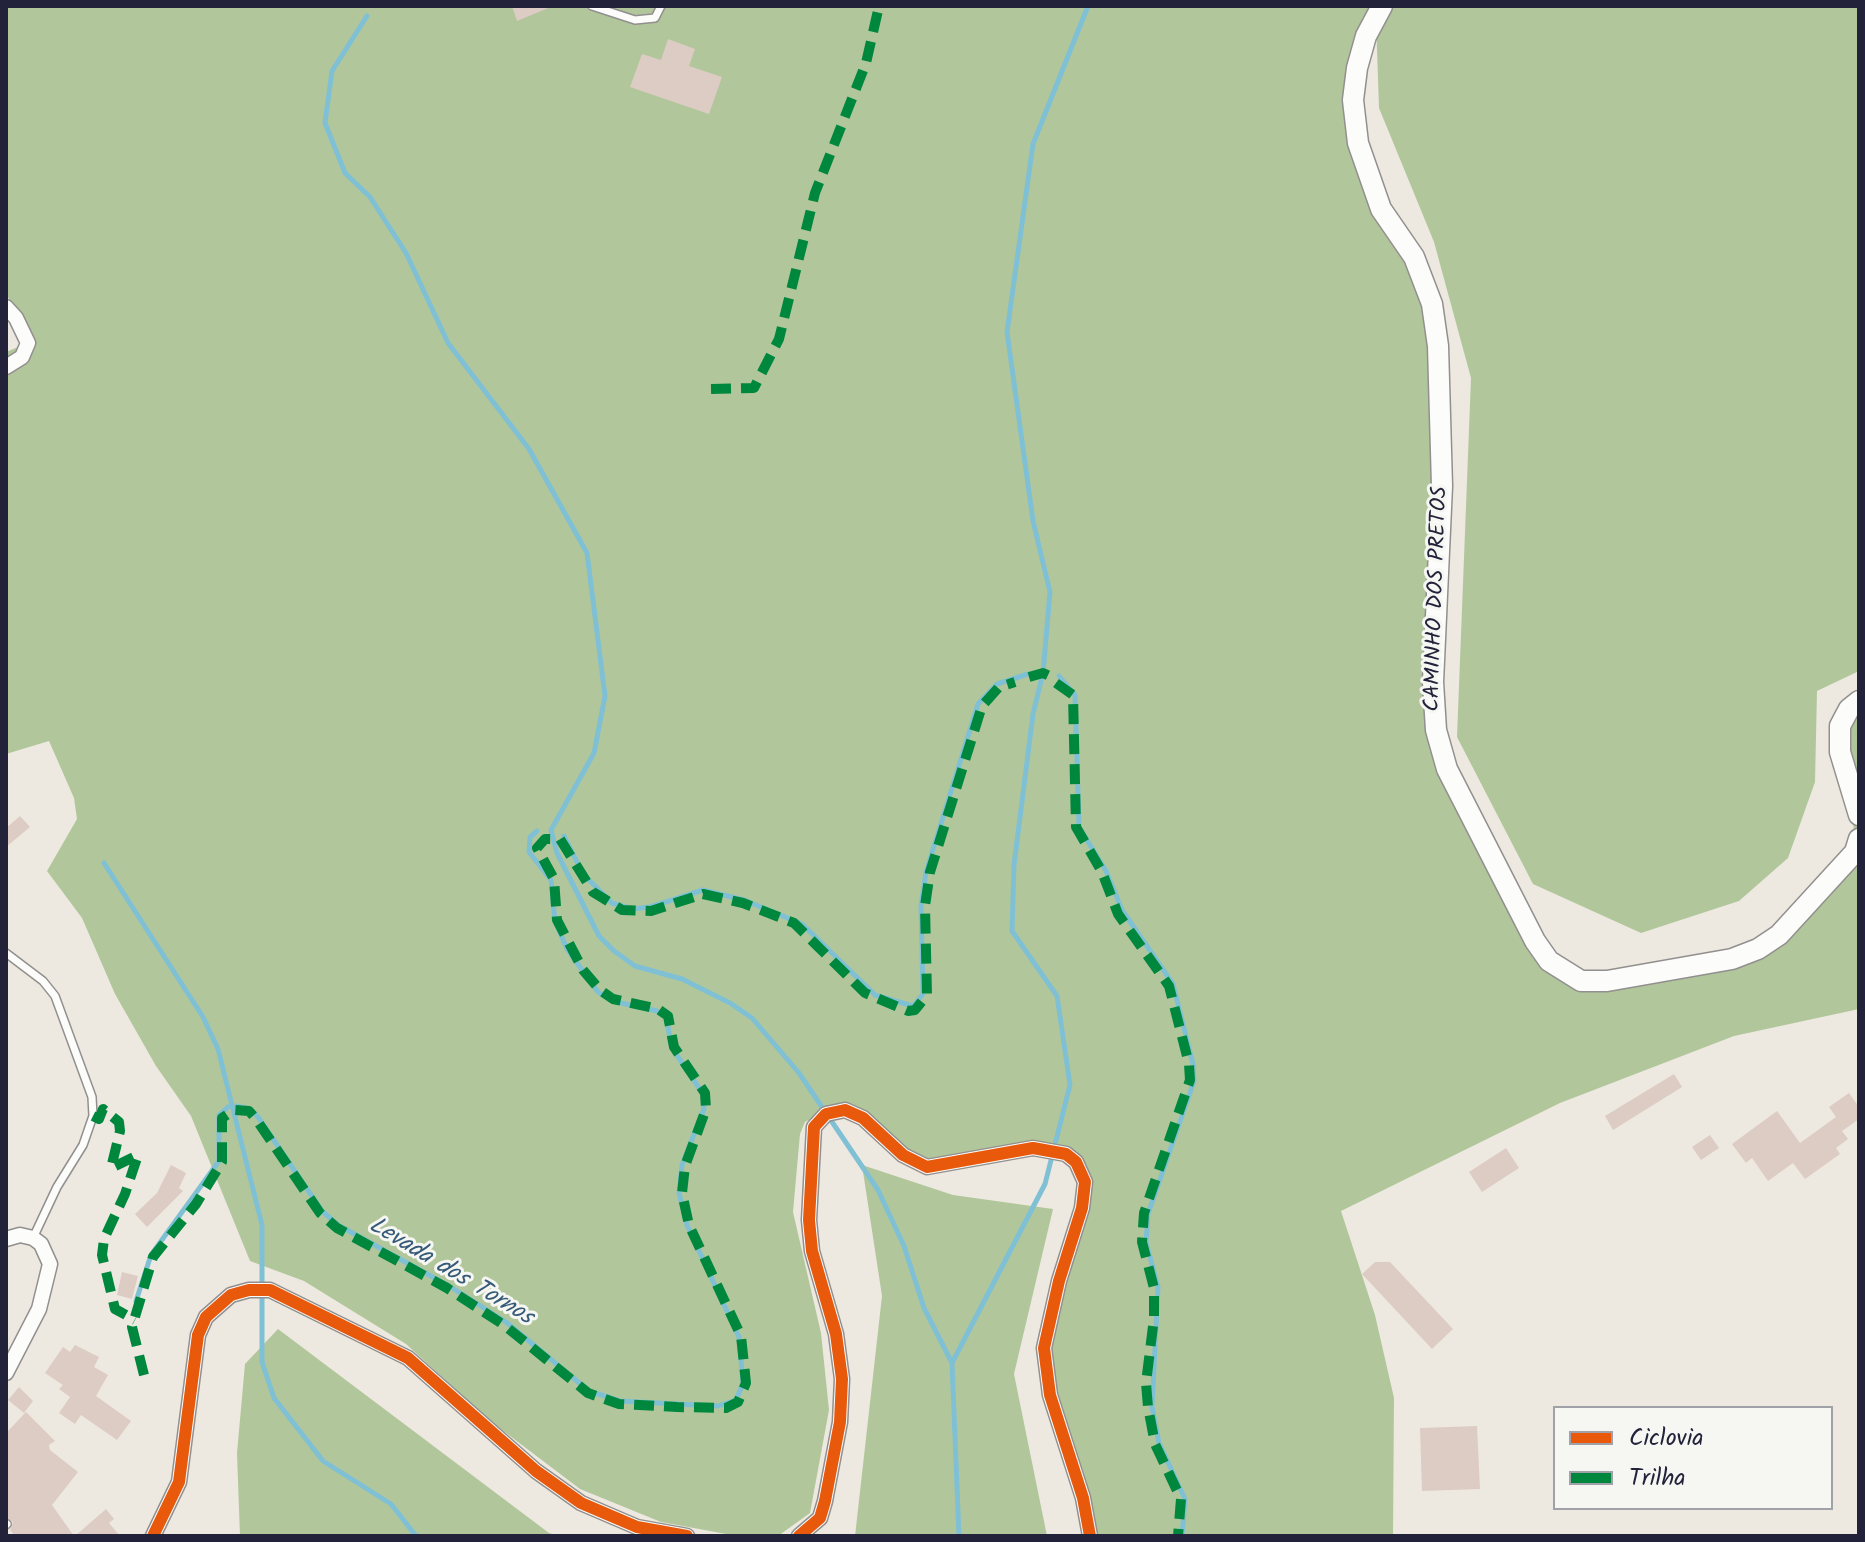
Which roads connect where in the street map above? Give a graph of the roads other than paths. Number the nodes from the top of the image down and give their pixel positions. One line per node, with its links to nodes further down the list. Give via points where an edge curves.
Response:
1 (592, 6): 2 (lane, via 635,20 655,18)
2 (661, 6)
3 (1382, 6): 8 (main road, CAMINHO DOS PRETOS, via 1366,36 1353,100 1358,143 1381,209 1414,257 1432,304 1438,346 1442,486 1433,682 1436,730 1447,769 1535,941 1549,961 1581,981 1732,959 1779,935 1855,852)
4 (6, 307): 5 (street, via 28,343 22,357)
5 (6, 367)
6 (1859, 701): 7 (main road, via 1840,726 1840,752)
7 (1859, 815)
8 (1859, 839)
9 (6, 953): 10 (lane, via 55,996 92,1097 93,1116 83,1145)
10 (33, 1238): 11 (street); 12 (street, via 50,1264 48,1281)
11 (6, 1239)
12 (6, 1373)
13 (153, 1536): 14 (street, via 179,1482 198,1335 217,1305 249,1290 270,1290 408,1358 536,1471 581,1503 637,1527)
14 (687, 1536)
15 (799, 1536): 16 (street, via 820,1518 825,1501 842,1379 836,1334 812,1251 814,1127 821,1117 845,1110 927,1167 1033,1148 1066,1154 1076,1162 1085,1182 1082,1208 1044,1348 1050,1395)
16 (1090, 1536)

